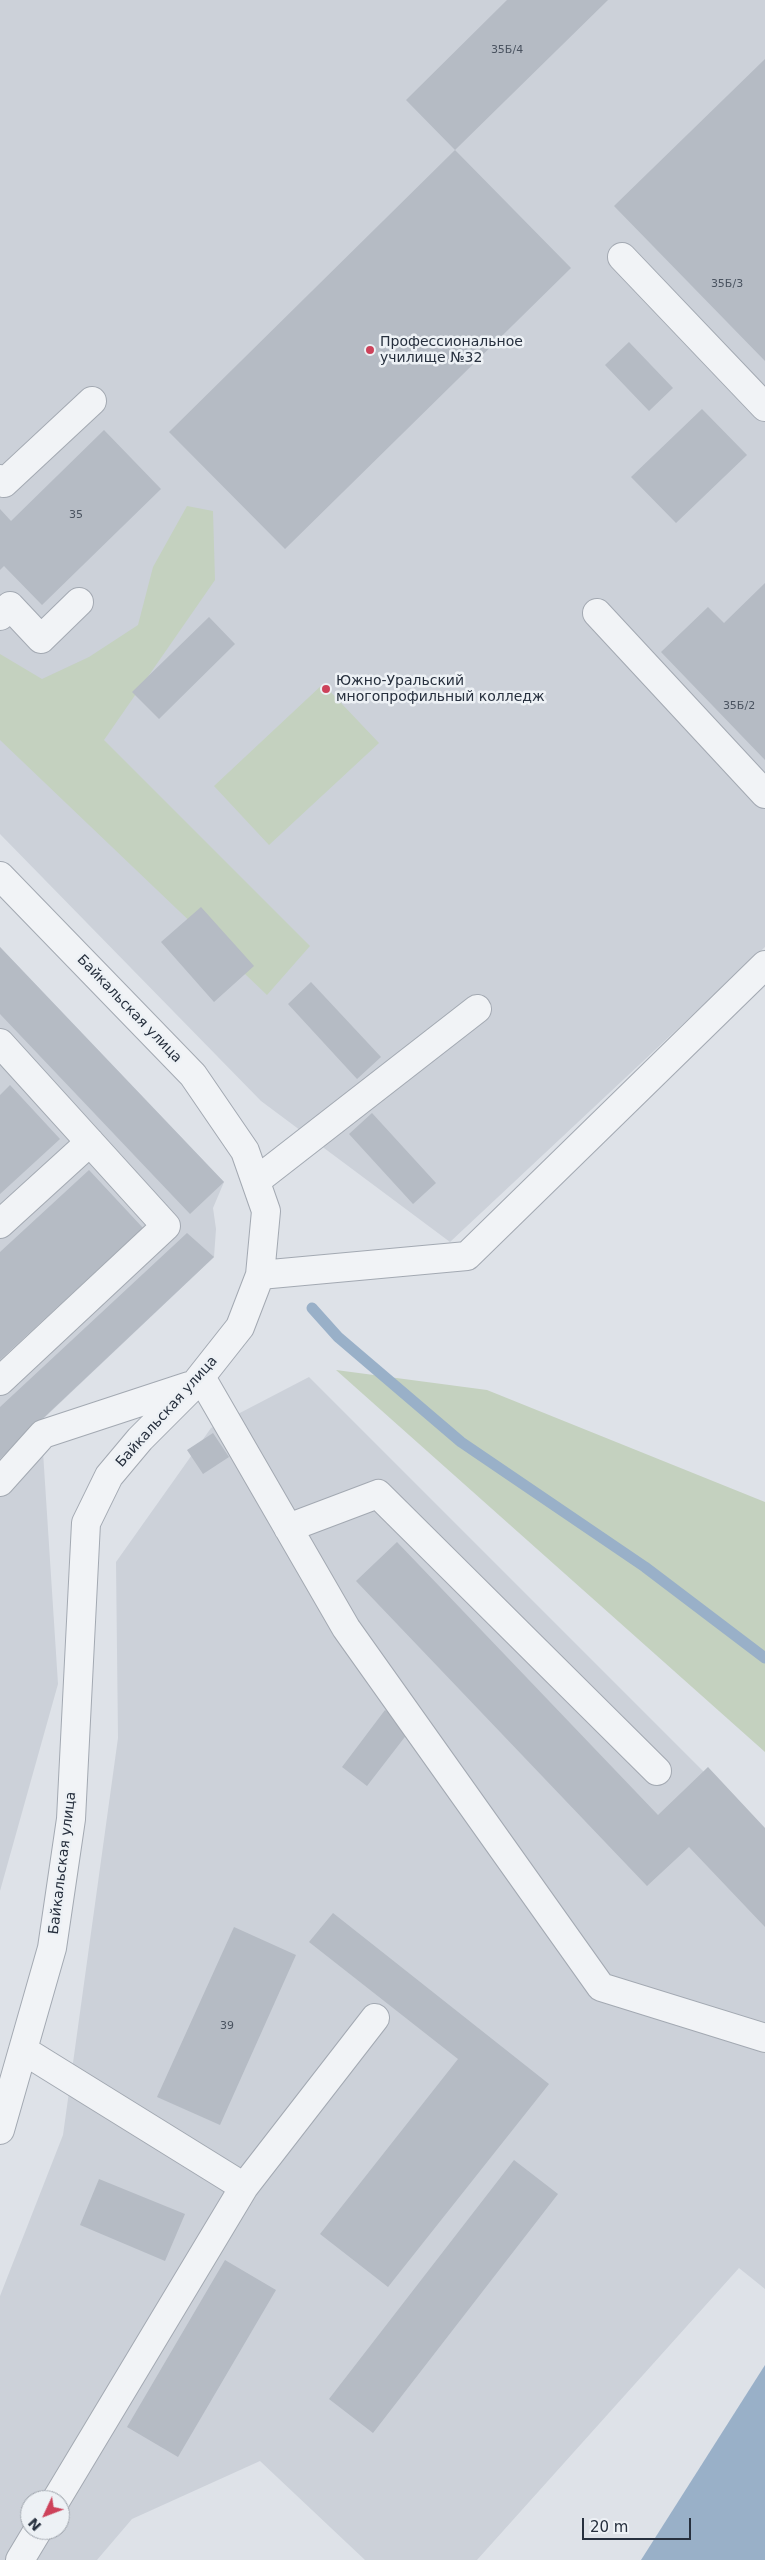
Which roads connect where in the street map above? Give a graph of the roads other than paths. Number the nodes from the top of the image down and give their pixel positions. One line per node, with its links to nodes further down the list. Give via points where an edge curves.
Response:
1 (622, 257): 3 (street)
2 (92, 401): 4 (street, via 4,483)
3 (765, 407)
4 (0, 479)
5 (79, 602): 7 (street, via 42,639 10,606)
6 (597, 613): 8 (street)
7 (0, 616)
8 (765, 794)
9 (1, 880): 14 (street, Байкальская улица, via 194,1075 244,1151)
10 (765, 965): 16 (street, via 466,1256)
11 (476, 1009): 14 (street)
12 (5, 1058): 13 (street)
13 (90, 1142): 15 (street); 17 (street, via 166,1226)
14 (256, 1182): 16 (street, Байкальская улица, via 266,1211)
15 (0, 1224)
16 (260, 1275): 18 (street, Байкальская улица, via 240,1328)
17 (0, 1381)
18 (198, 1381): 19 (street, via 44,1434); 20 (street); 24 (street, Байкальская улица, via 140,1438 110,1476 86,1522 71,1819 52,1948)
19 (0, 1482)
20 (288, 1528): 21 (street, via 378,1494); 23 (street, via 346,1628 601,1987)
21 (657, 1771)
22 (375, 2018): 26 (street)
23 (765, 2038)
24 (23, 2050): 25 (street, Байкальская улица); 26 (street)
25 (0, 2130)
26 (244, 2187): 27 (street)
27 (62, 2490)
28 (32, 2540): 29 (street)
29 (20, 2560)

